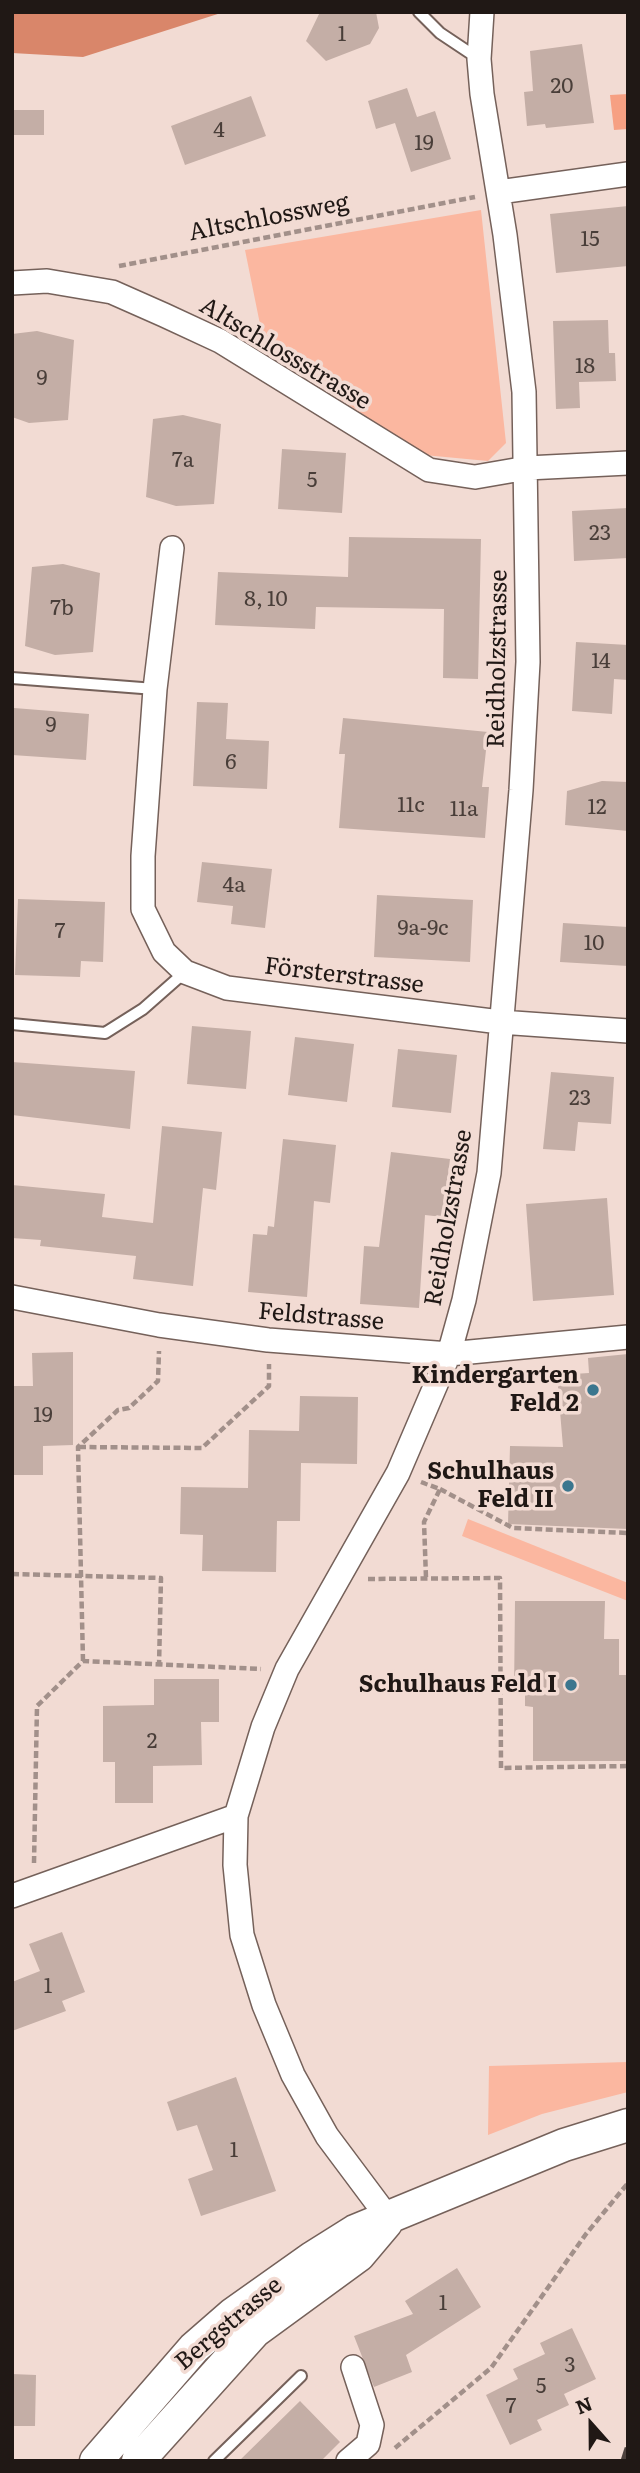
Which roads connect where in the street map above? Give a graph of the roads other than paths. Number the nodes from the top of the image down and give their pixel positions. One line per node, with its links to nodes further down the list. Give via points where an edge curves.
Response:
1 (419, 12): 3 (lane, via 440,33)
2 (482, 12): 3 (street, Reidholzstrasse)
3 (479, 59): 5 (street, Reidholzstrasse)
4 (628, 174): 5 (street)
5 (499, 192): 8 (street, Reidholzstrasse, via 518,328)
6 (12, 283): 8 (street, Altschlossstrasse, via 47,281 112,292 164,315 220,341 429,470 475,477)
7 (628, 463): 8 (street, Altschlossstrasse)
8 (527, 468): 13 (street, Reidholzstrasse, via 528,662)
9 (172, 548): 11 (street, Försterstrasse)
10 (12, 678): 11 (lane)
11 (155, 689): 12 (street, Försterstrasse, via 143,909 164,952)
12 (185, 972): 13 (street, Försterstrasse, via 227,988); 14 (lane, via 143,1009 105,1033)
13 (500, 1022): 15 (street, Försterstrasse); 18 (street, Reidholzstrasse, via 489,1173)
14 (12, 1024)
15 (628, 1031)
16 (12, 1297): 18 (street, Feldstrasse, via 268,1340)
17 (628, 1337): 18 (street, Feldstrasse)
18 (449, 1353): 19 (street, Reidholzstrasse, via 398,1473 287,1670 263,1727)
19 (236, 1816): 20 (street); 22 (street, Reidholzstrasse, via 234,1865 242,1935 264,2005 293,2075 327,2136)
20 (23, 1892)
21 (628, 2125): 22 (main road, Bergstrasse, via 564,2145)
22 (389, 2219): 25 (main road, Bergstrasse, via 355,2231 233,2314 157,2386); 26 (main road, Bergstrasse, via 359,2255 255,2331)
23 (353, 2367): 28 (street, via 372,2426 368,2444)
24 (301, 2376): 27 (lane)
25 (96, 2461)
26 (138, 2461)
27 (214, 2461)
28 (348, 2461)

